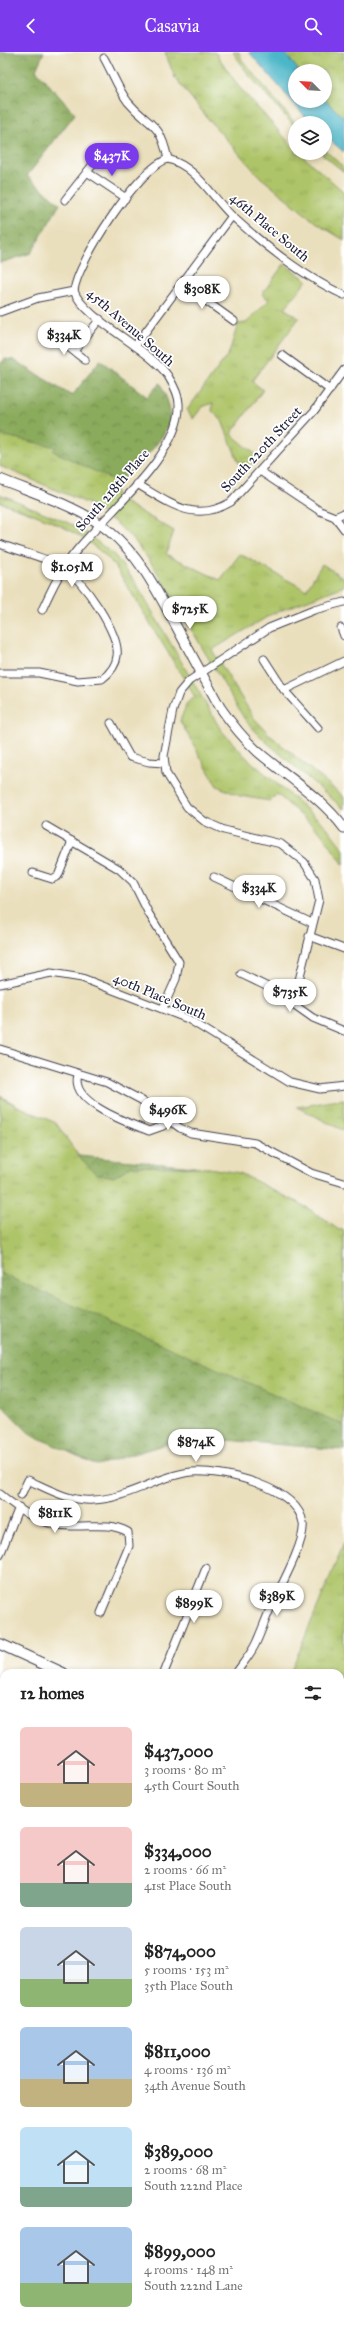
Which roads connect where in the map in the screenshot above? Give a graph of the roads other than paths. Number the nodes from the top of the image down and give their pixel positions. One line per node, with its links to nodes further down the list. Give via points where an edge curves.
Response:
1 (104, 58): 3 (street, via 128,101 158,128)
2 (101, 154): 4 (street)
3 (168, 159): 5 (street, via 155,164 147,171); 7 (street, 46th Place South, via 191,170)
4 (87, 172): 5 (street); 6 (street)
5 (126, 198): 9 (street, via 86,257 76,279)
6 (65, 200)
7 (232, 216): 8 (street); 10 (street, 46th Place South, via 287,260 323,285)
8 (181, 283): 13 (street); 15 (street)
9 (74, 291): 11 (street, via 38,298); 12 (street, 45th Avenue South, via 84,306)
10 (344, 295)
11 (0, 312)
12 (100, 319): 15 (street, 45th Avenue South); 16 (street)
13 (234, 321)
14 (56, 337): 16 (street)
15 (136, 346): 21 (street, 45th Avenue South, via 167,375)
16 (74, 352): 18 (street)
17 (282, 355): 20 (street)
18 (85, 360)
19 (344, 370): 20 (street, South 220th Street)
20 (330, 390): 22 (street, South 220th Street)
21 (180, 404): 24 (street, South 218th Place, via 169,443)
22 (260, 471): 24 (street, South 220th Street, via 231,502 208,512 186,511); 26 (street, via 320,511)
23 (0, 479): 27 (street, via 74,509)
24 (137, 484): 27 (street, South 218th Place)
25 (344, 514): 26 (street)
26 (335, 517): 28 (street)
27 (100, 525): 30 (street, South 218th Place); 38 (street, via 125,546 145,570)
28 (344, 529)
29 (0, 544): 30 (street)
30 (63, 567): 32 (street, South 218th Place); 37 (street, via 84,587 113,632 118,649 114,666 102,679 91,681 78,681 40,673)
31 (344, 602): 38 (street, via 314,610 269,628)
32 (42, 610)
33 (341, 628): 34 (street)
34 (344, 636)
35 (264, 659): 39 (street)
36 (344, 661): 39 (street)
37 (0, 673)
38 (201, 673): 42 (street, via 183,686 179,693 166,738); 43 (street, via 220,707 240,735)
39 (284, 690): 41 (street)
40 (111, 723): 42 (street, via 130,757)
41 (318, 728)
42 (164, 763): 48 (street, via 173,784 187,807 195,814 224,830 281,844 310,868 319,900)
43 (343, 824)
44 (46, 826): 45 (street)
45 (72, 841): 46 (street, via 58,876 52,879); 54 (street, via 119,869 133,882 154,922 177,956 178,972)
46 (33, 873)
47 (214, 877): 48 (street)
48 (312, 924): 49 (street)
49 (309, 936): 50 (street); 53 (street)
50 (344, 949)
51 (241, 974): 53 (street, via 265,985)
52 (0, 984): 54 (street, 40th Place South, via 39,975 63,974 82,978)
53 (293, 1004): 55 (street, via 313,1018)
54 (163, 1008): 58 (street, 40th Place South, via 207,1030 290,1082 320,1090)
55 (344, 1031)
56 (0, 1049): 57 (street)
57 (78, 1075): 59 (street, via 107,1082); 59 (street, via 78,1090 110,1116 149,1131 163,1126)
58 (344, 1086)
59 (168, 1119): 60 (street, via 192,1133 254,1143 317,1176)
60 (344, 1184)
61 (0, 1494): 63 (street)
62 (21, 1495): 70 (street, via 28,1480 69,1497 93,1500 123,1495 172,1475 193,1472 246,1478 294,1506 303,1524 302,1533 287,1575 256,1644)
63 (19, 1507): 64 (street); 66 (street, via 38,1520 52,1524 108,1525 128,1532 129,1546)
64 (0, 1555)
65 (206, 1568): 69 (street)
66 (101, 1613)
67 (0, 1644): 68 (main road)
68 (54, 1669)
69 (166, 1669)
70 (239, 1669)

